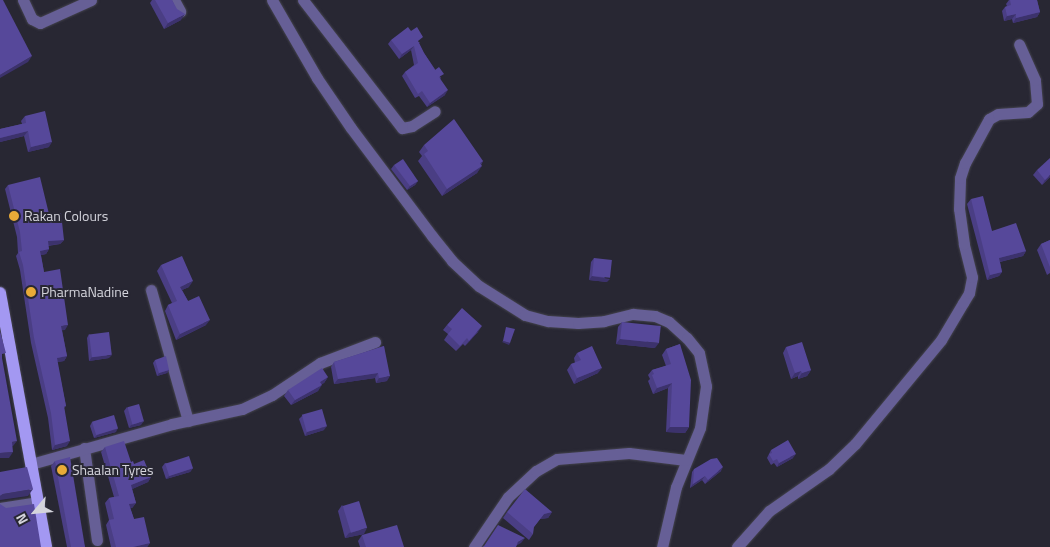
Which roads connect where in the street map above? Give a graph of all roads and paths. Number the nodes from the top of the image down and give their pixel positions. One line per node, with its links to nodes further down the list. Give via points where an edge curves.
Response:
1 (23, 0): 2 (street, via 32,19 40,23)
2 (91, 0)
3 (174, 0): 6 (street)
4 (272, 0): 14 (street, via 350,128 452,261 479,286 524,315 578,323 633,314 655,316 669,322 687,338 699,353 706,386 700,428)
5 (303, 0): 8 (street, via 402,128 412,126)
6 (180, 11)
7 (1019, 44): 22 (street, via 1035,80 1037,104 1028,112 998,114 989,119 960,178 959,209 972,277 969,293 940,340 855,444 829,469 769,512)
8 (435, 110)
9 (151, 290): 12 (street)
10 (0, 294): 15 (main road)
11 (375, 342): 12 (street, via 320,363 255,404)
12 (188, 421): 13 (street)
13 (84, 448): 15 (street); 18 (street)
14 (686, 460): 20 (street, via 629,453 557,460 536,471 508,497); 21 (street)
15 (31, 464): 16 (main road)
16 (39, 502): 17 (street); 19 (main road)
17 (0, 508)
18 (97, 540)
19 (46, 547)
20 (474, 547)
21 (662, 547)
22 (737, 547)

